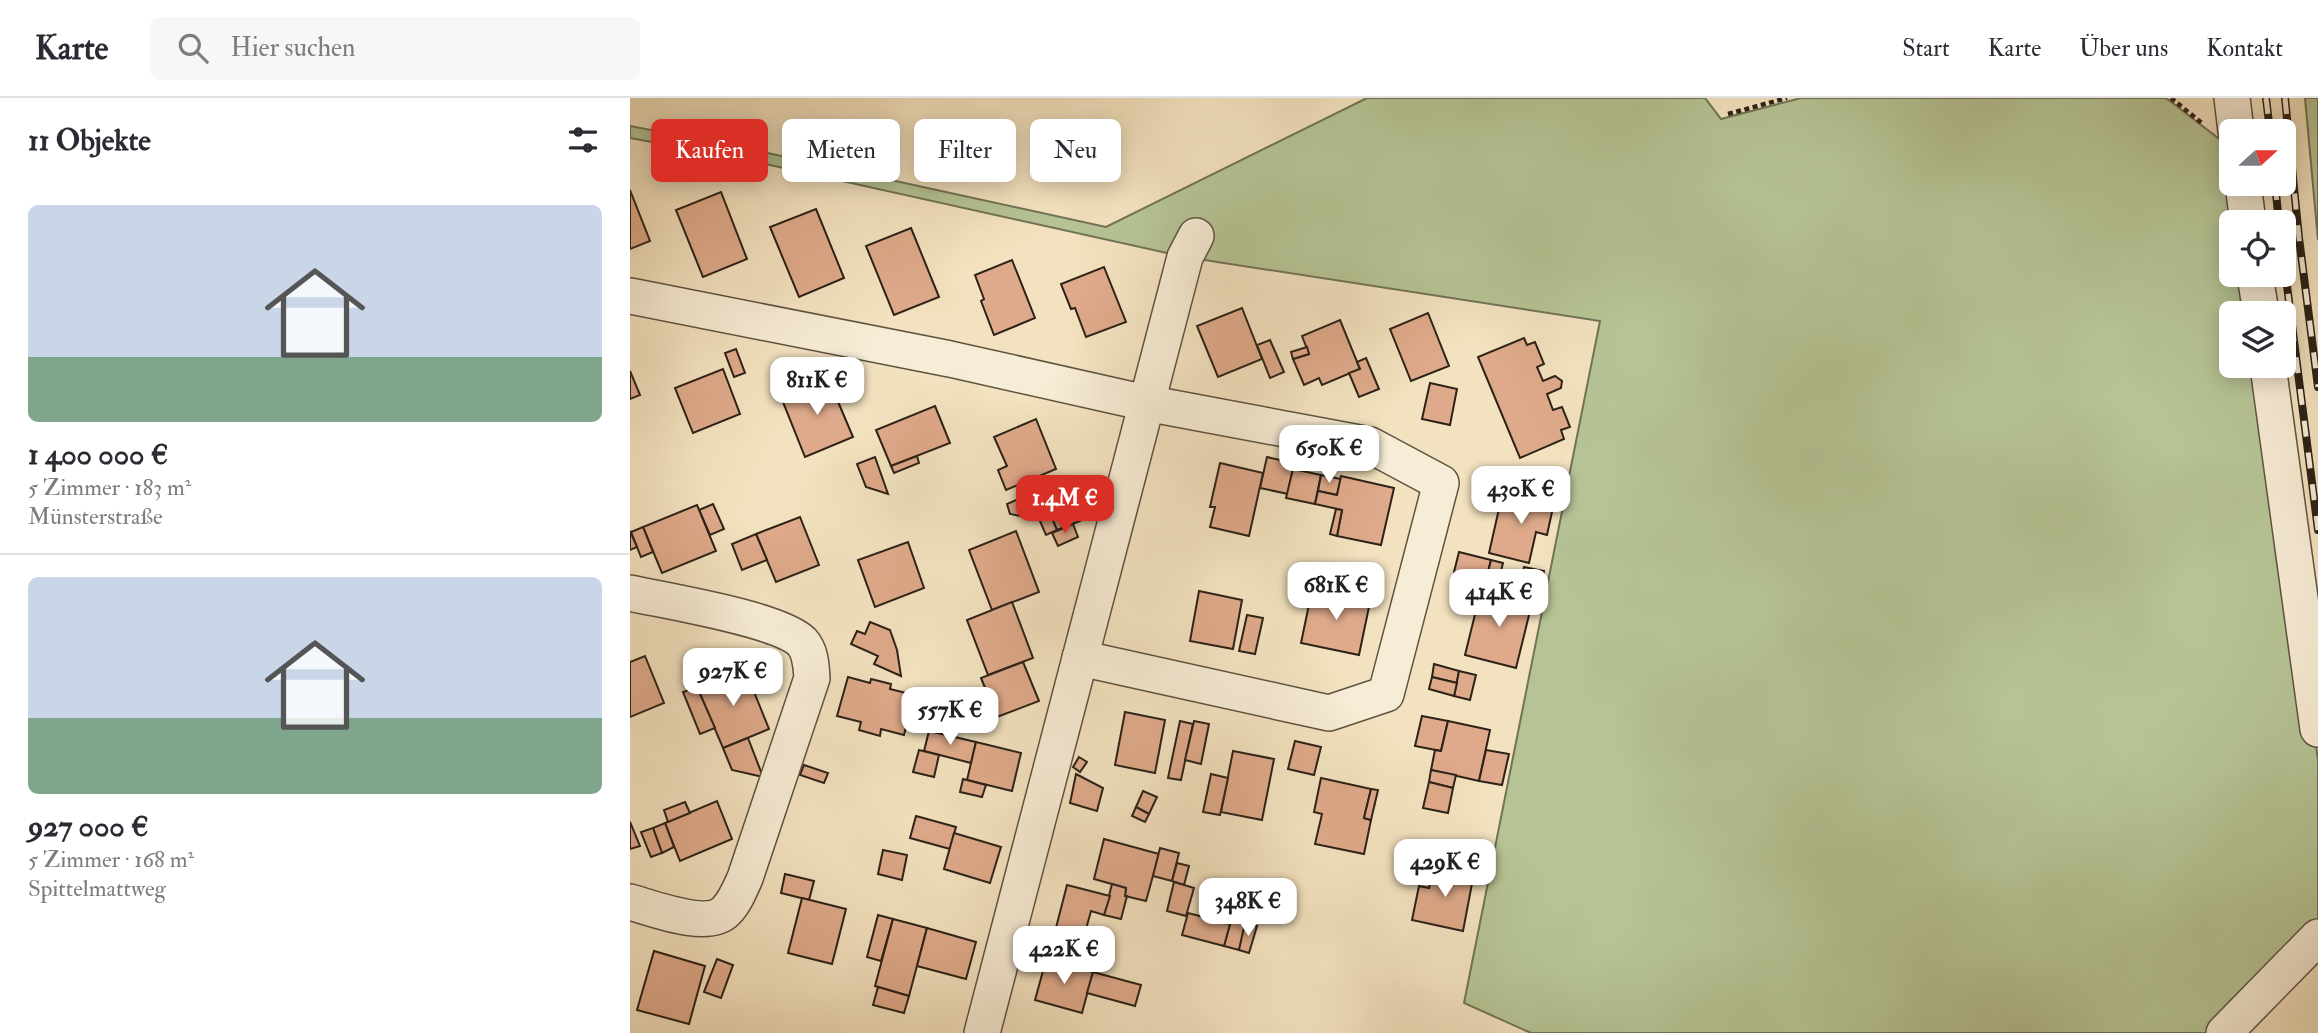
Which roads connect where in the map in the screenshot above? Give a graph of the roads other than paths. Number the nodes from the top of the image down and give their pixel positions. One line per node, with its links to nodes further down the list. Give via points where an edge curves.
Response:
1 (2232, 98): 2 (street)
2 (2235, 119)
3 (1196, 236): 6 (street, via 1185,257)
4 (630, 296): 6 (street)
5 (2270, 378): 9 (street)
6 (1146, 403): 8 (street); 8 (street, via 1370,444 1441,483 1386,694 1329,713)
7 (630, 593): 10 (street, via 784,632 802,642 810,656 812,678 745,877 725,914 690,918)
8 (1080, 657): 12 (street)
9 (2318, 729)
10 (630, 902)
11 (2318, 937): 13 (street)
12 (982, 1033)
13 (2224, 1033)

